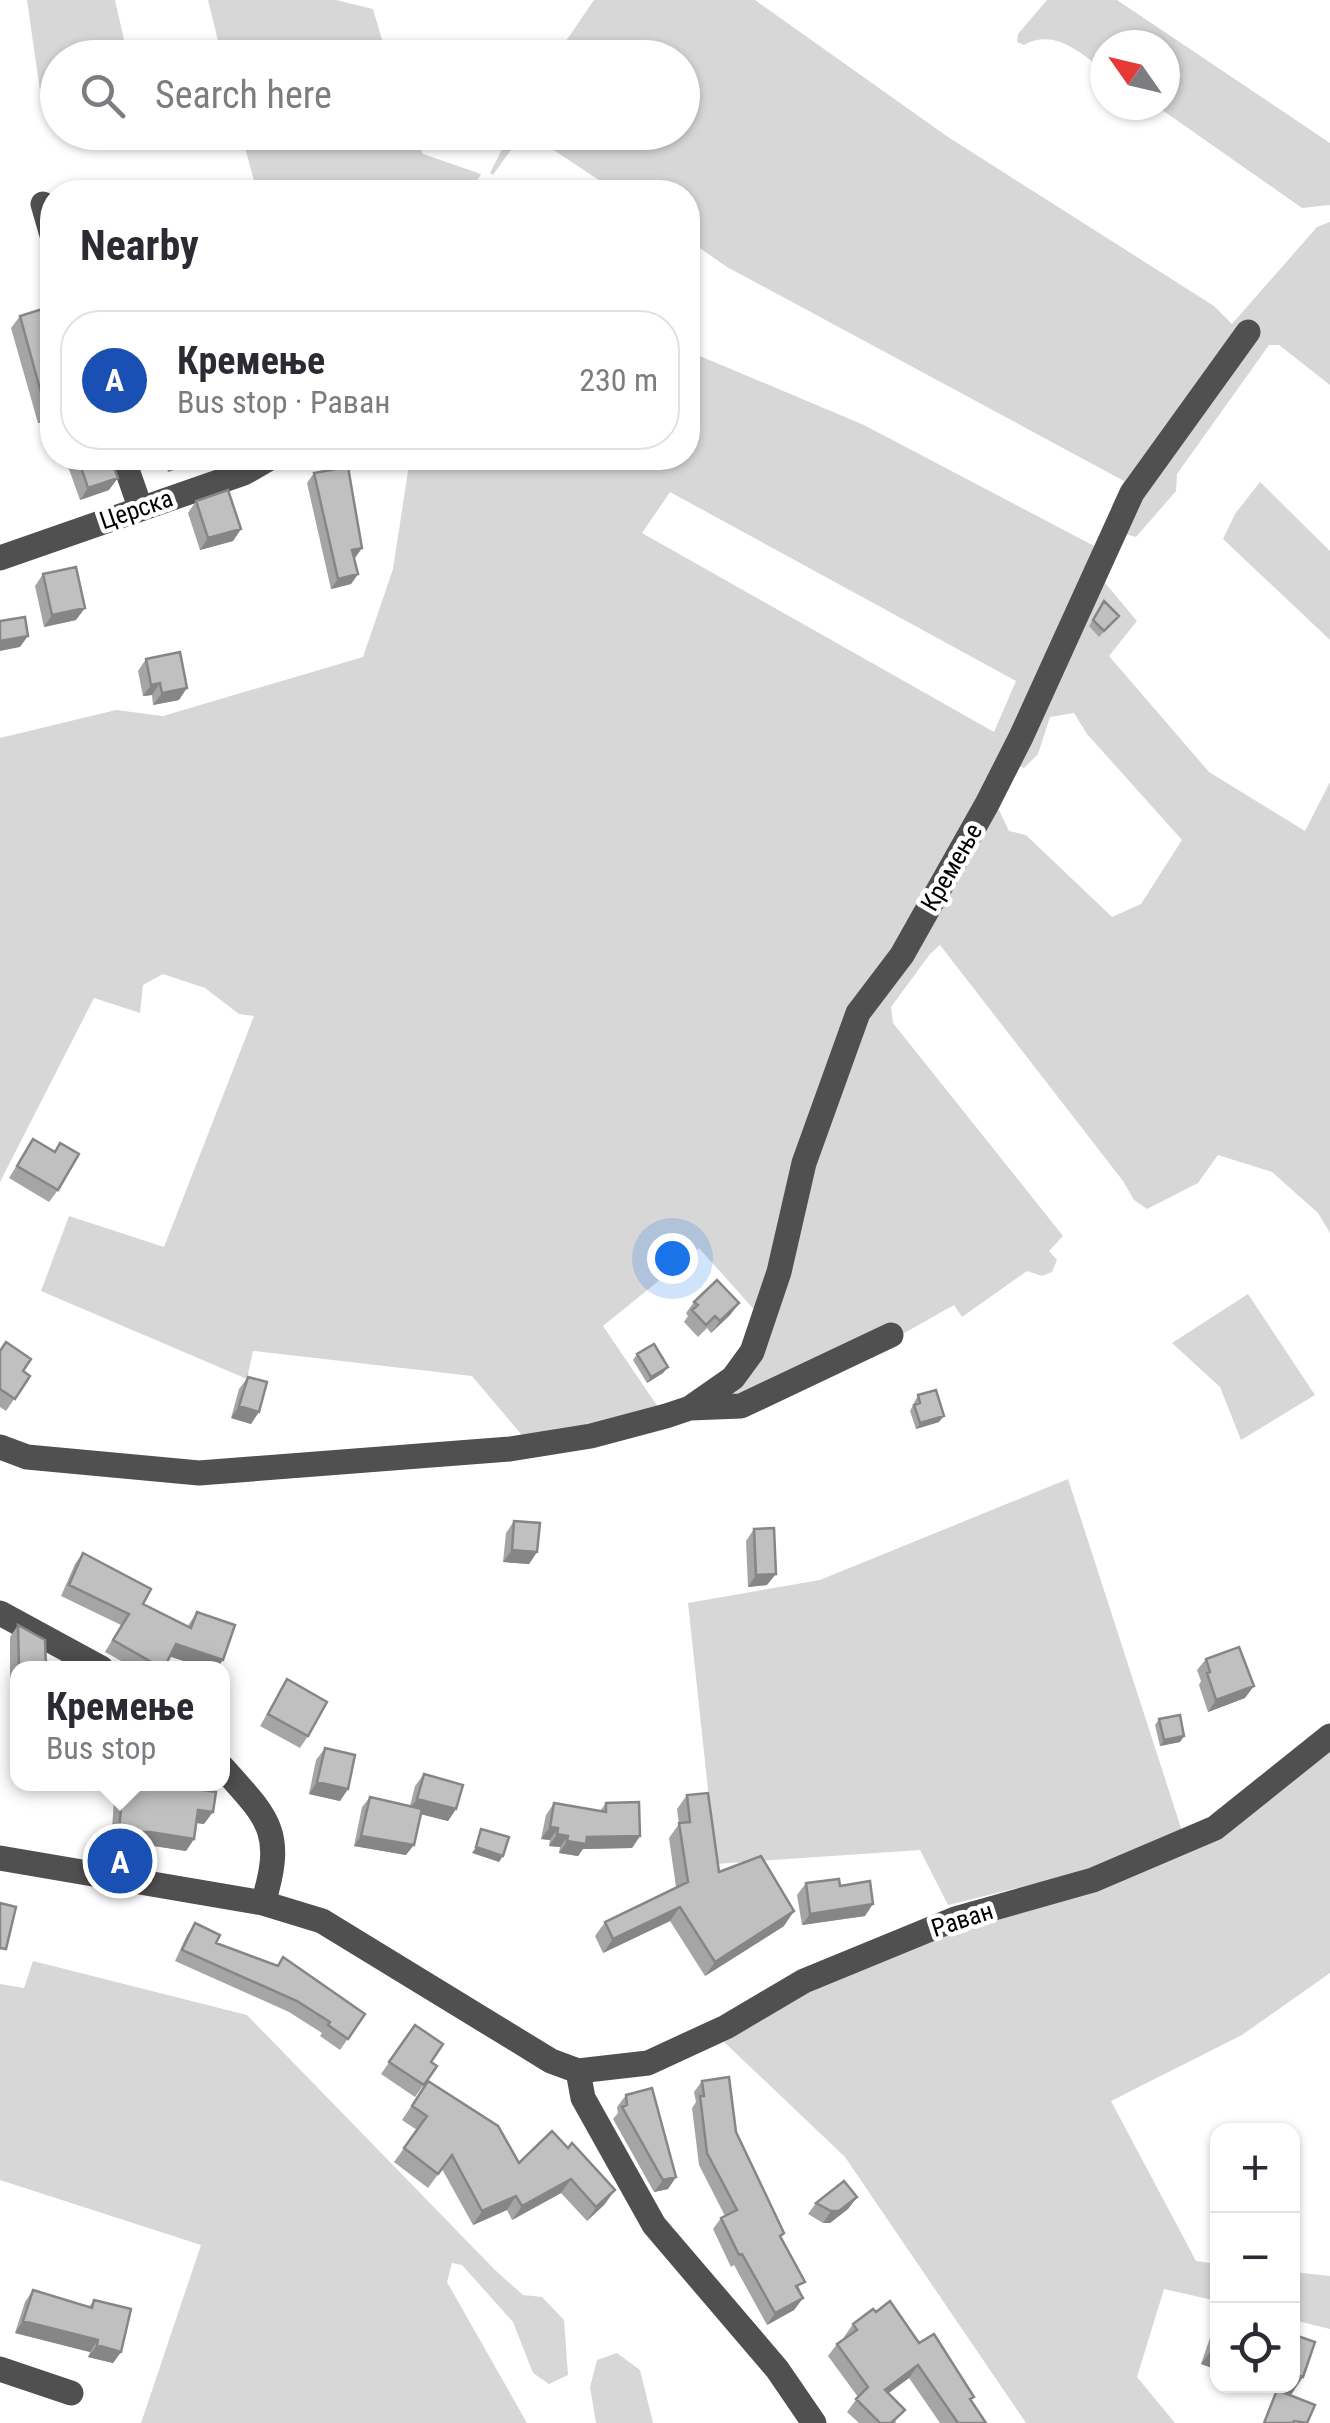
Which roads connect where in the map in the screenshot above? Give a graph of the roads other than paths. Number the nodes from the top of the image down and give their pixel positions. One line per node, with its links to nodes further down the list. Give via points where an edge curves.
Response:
1 (1248, 332): 7 (street, Кремење, via 1132,493 987,804 902,955 858,1013 804,1163 752,1352 733,1378)
2 (128, 470): 4 (street)
3 (249, 470): 4 (street, Церска)
4 (140, 508): 5 (street, Церска)
5 (0, 558)
6 (890, 1335): 7 (street, Кремење, via 741,1406)
7 (690, 1408): 8 (street, Кремење, via 591,1436 510,1448 199,1472 28,1457)
8 (0, 1447)
9 (0, 1613): 10 (street)
10 (88, 1661)
11 (1330, 1736): 15 (street, Раван, via 1215,1828 1093,1880 955,1919 804,1981 648,2063)
12 (230, 1776): 14 (street, via 259,1810 275,1844)
13 (0, 1858): 14 (street)
14 (262, 1902): 15 (street, via 322,1922 529,2049)
15 (578, 2071): 18 (street, via 583,2098 654,2225)
16 (0, 2369): 17 (street)
17 (72, 2393)
18 (814, 2423)

